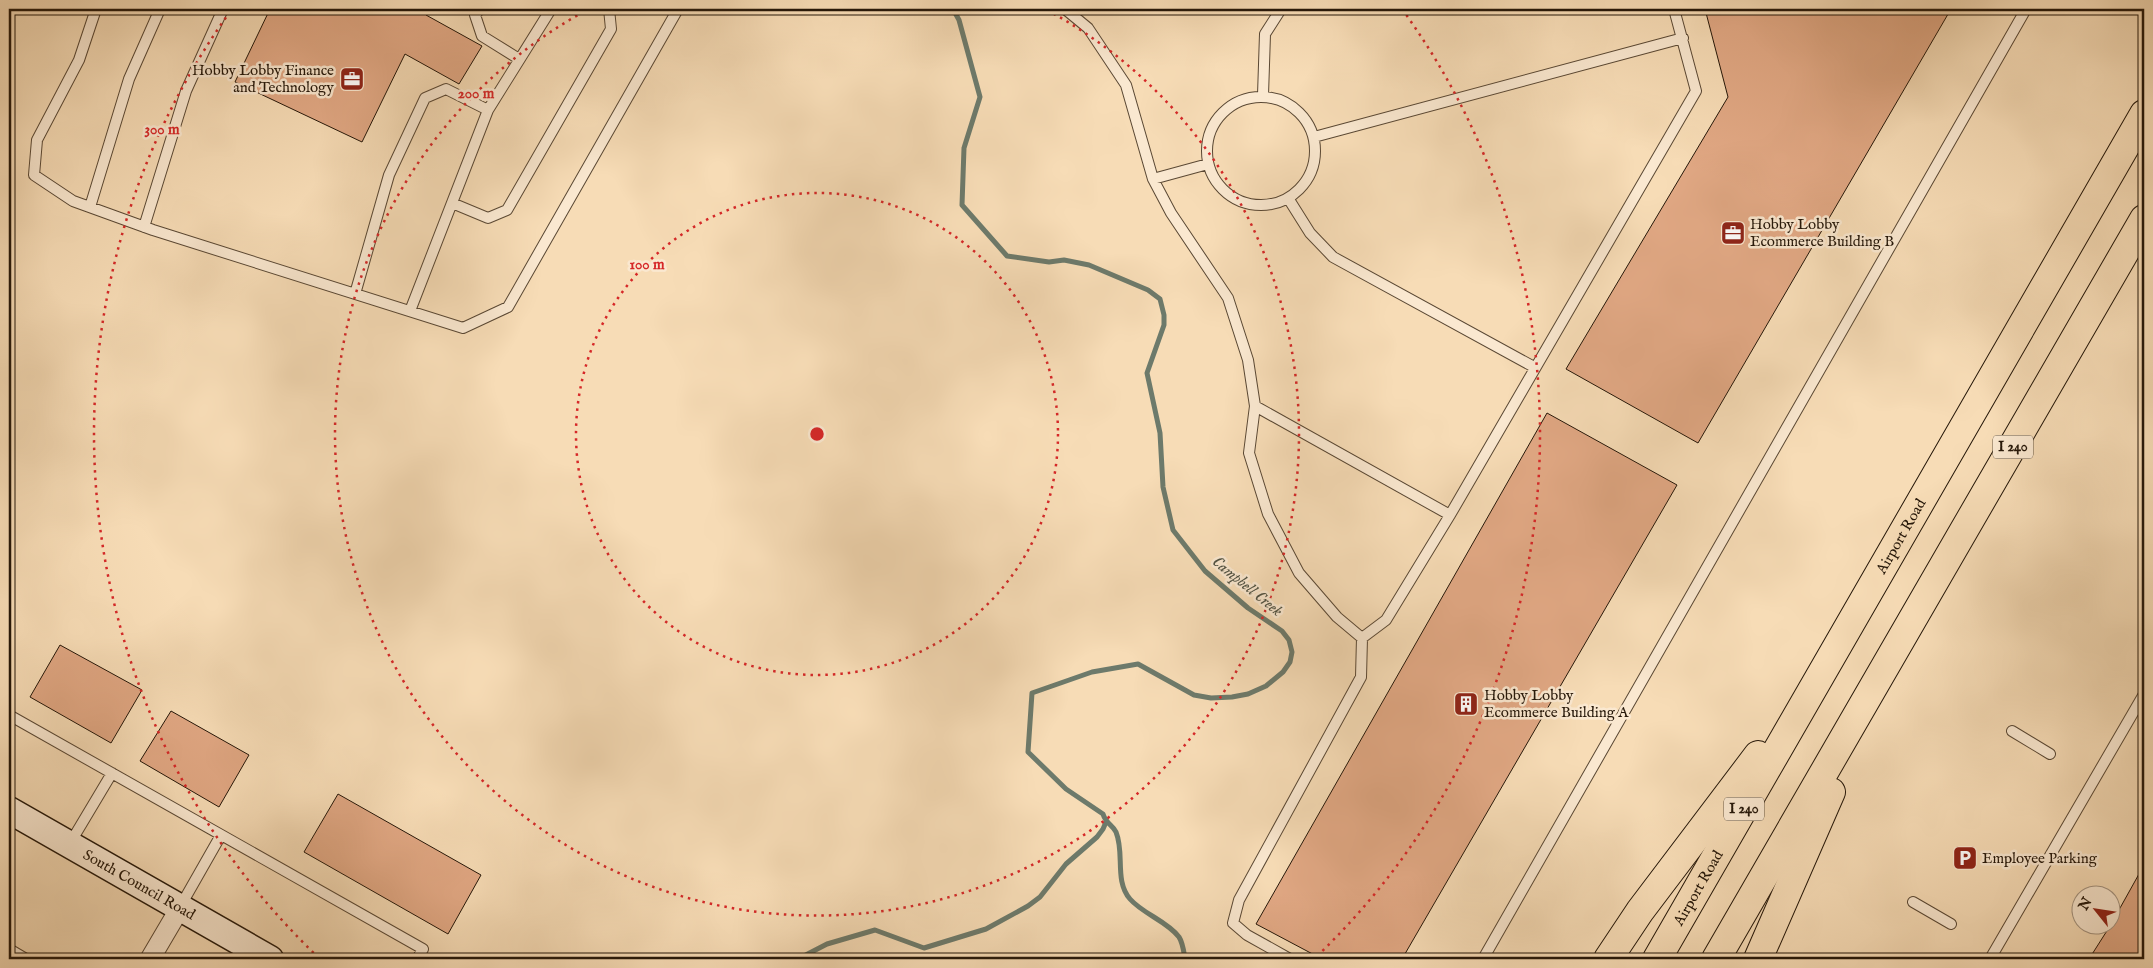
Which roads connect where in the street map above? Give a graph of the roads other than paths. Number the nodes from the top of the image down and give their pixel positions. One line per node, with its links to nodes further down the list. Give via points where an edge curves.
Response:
1 (96, 9): 22 (lane, via 79,60 37,140 34,175)
2 (160, 9): 22 (lane, via 129,79)
3 (223, 9): 24 (lane, via 186,91)
4 (480, 9): 13 (lane, via 475,15 482,36)
5 (551, 9): 13 (lane)
6 (609, 9): 21 (lane, via 611,29 507,210 488,218)
7 (678, 9): 26 (lane, via 508,307 464,328)
8 (1065, 9): 19 (lane, via 1088,28 1126,85)
9 (1280, 9): 14 (lane, via 1265,34)
10 (1674, 9): 12 (lane)
11 (2026, 9): 50 (lane)
12 (1683, 38): 17 (lane); 27 (lane, via 1696,91)
13 (519, 59): 15 (lane)
14 (1263, 95): 17 (lane, via 1297,110); 18 (lane, via 1234,104 1221,115 1211,130)
15 (488, 110): 21 (lane); 25 (lane, via 446,90 425,98 389,175)
16 (2144, 114): 31 (highway, Airport Road / I 240)
17 (1314, 137): 20 (lane, via 1311,172 1300,190)
18 (1208, 164): 19 (lane); 20 (lane, via 1222,189 1240,201 1261,206)
19 (1153, 179): 28 (lane, via 1171,213 1228,298 1248,360)
20 (1288, 198): 27 (lane, via 1310,233 1333,257)
21 (452, 203): 26 (lane)
22 (90, 207): 24 (lane)
23 (2144, 219): 32 (highway, I 240)
24 (144, 227): 25 (lane)
25 (355, 294): 26 (lane)
26 (410, 311)
27 (1534, 367): 29 (lane)
28 (1255, 406): 29 (lane); 30 (lane, via 1249,453 1268,514 1299,573 1336,617)
29 (1450, 515): 30 (lane, via 1386,620)
30 (1362, 638): 49 (lane, via 1361,677 1239,900 1232,923)
31 (1831, 660): 51 (highway, via 1640,911); 52 (highway, Airport Road / I 240)
32 (1882, 676): 53 (highway, I 240); 54 (highway)
33 (2144, 694): 55 (lane)
34 (9, 714): 37 (lane)
35 (2012, 731): 36 (lane)
36 (2050, 754)
37 (112, 773): 39 (lane); 40 (lane)
38 (9, 810): 40 (main road, South Council Road)
39 (221, 834): 42 (lane); 48 (lane, via 423,949)
40 (69, 845): 42 (main road, South Council Road)
41 (1913, 902): 43 (lane)
42 (180, 908): 46 (street); 47 (main road, South Council Road)
43 (1952, 924)
44 (9, 949): 45 (lane)
45 (26, 959)
46 (150, 959)
47 (270, 959)
48 (417, 959)
49 (1290, 959)
50 (1483, 959)
51 (1608, 959)
52 (1657, 959)
53 (1716, 959)
54 (1758, 959)
55 (1990, 959)

